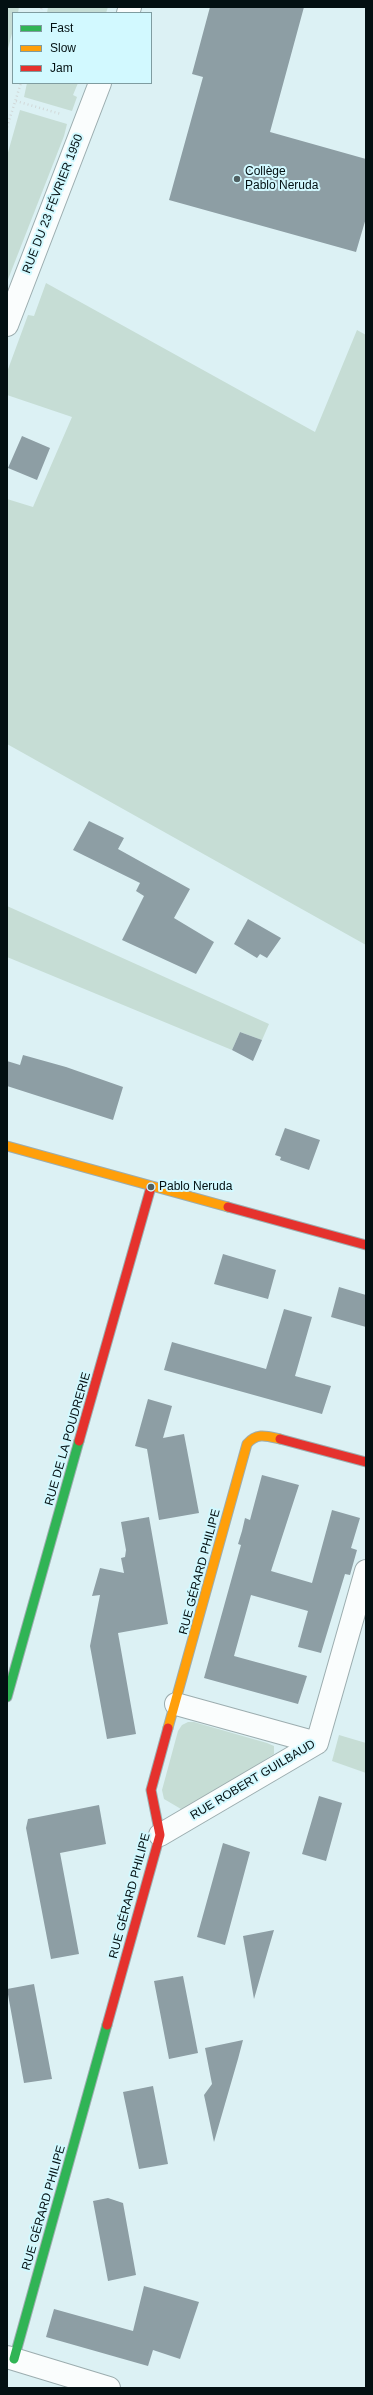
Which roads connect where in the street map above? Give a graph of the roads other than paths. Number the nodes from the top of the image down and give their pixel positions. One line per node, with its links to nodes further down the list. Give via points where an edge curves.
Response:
1 (100, 84): 2 (street, RUE DU 23 FÉVRIER 1950)
2 (7, 325)
3 (7, 1146): 4 (street)
4 (151, 1187): 5 (street); 8 (street, RUE DE LA POUDRERIE)
5 (366, 1245)
6 (366, 1462): 9 (street, RUE GÉRARD PHILIPE, via 264,1435 249,1441)
7 (366, 1571): 10 (street, RUE ROBERT GUILBAUD)
8 (7, 1697)
9 (176, 1704): 10 (street); 11 (street, RUE GÉRARD PHILIPE, via 151,1790)
10 (317, 1743): 11 (street, RUE ROBERT GUILBAUD)
11 (160, 1835): 12 (street, RUE GÉRARD PHILIPE)
12 (11, 2358): 13 (street)
13 (109, 2388)

